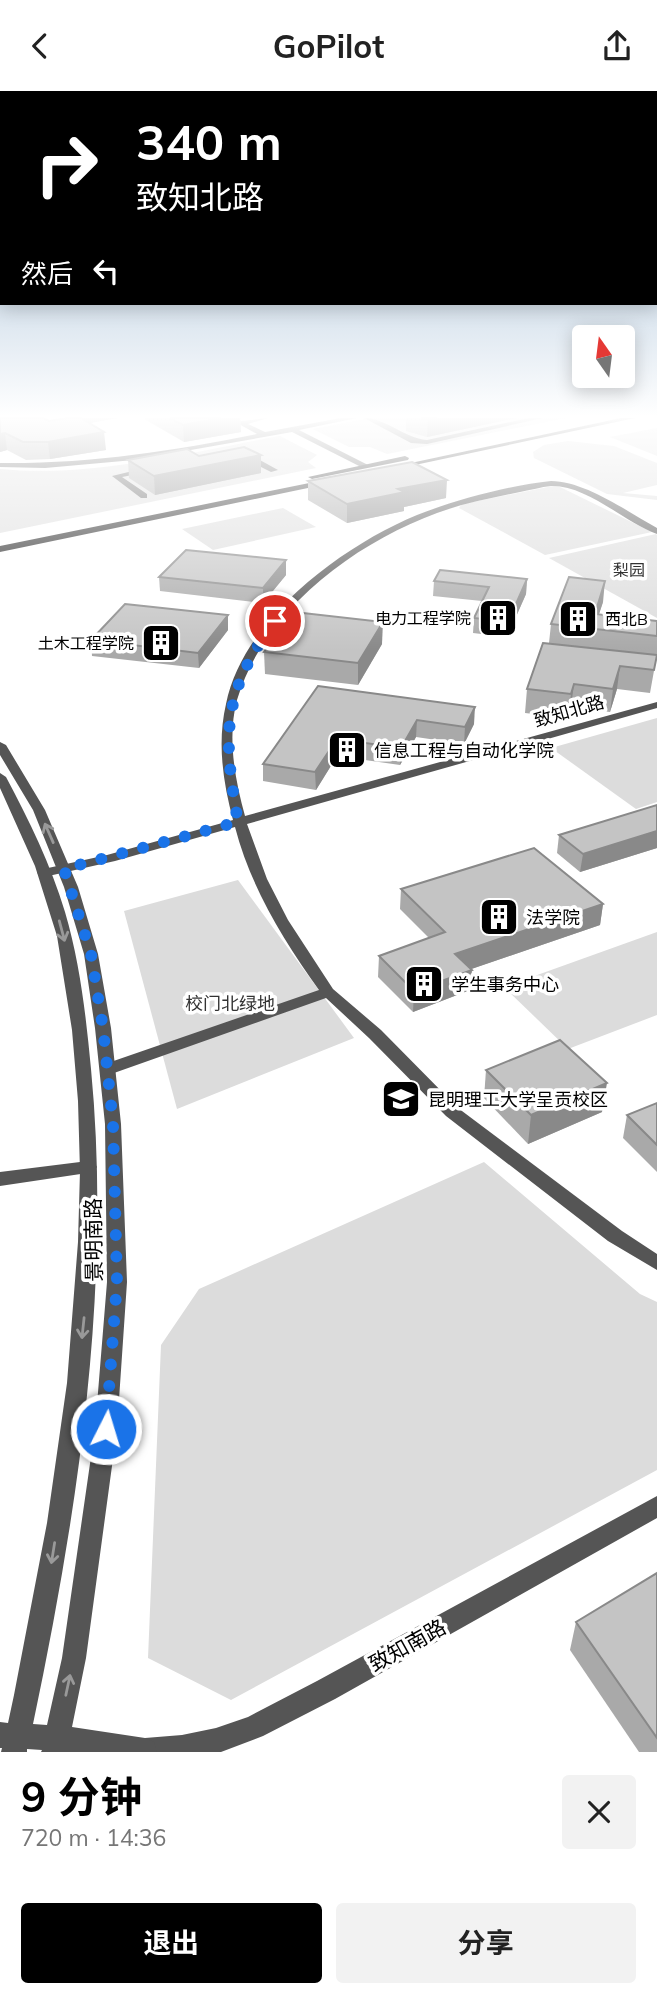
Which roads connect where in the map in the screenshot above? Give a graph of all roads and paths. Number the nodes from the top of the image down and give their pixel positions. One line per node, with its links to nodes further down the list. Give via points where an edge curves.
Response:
1 (224, 496): 6 (main road)
2 (258, 496): 7 (main road)
3 (489, 496): 11 (street, via 421,516 354,552 295,597 263,637 245,664 227,741)
4 (588, 496): 5 (street)
5 (657, 531)
6 (0, 542)
7 (0, 549)
8 (657, 705): 11 (street, 致知北路)
9 (0, 745): 12 (street, 景明南路, one-way to 9, via 39,810)
10 (0, 777): 13 (street, 景明南路)
11 (238, 822): 12 (street, 致知北路); 14 (street, via 263,889)
12 (64, 869): 13 (street, 致知北路); 15 (street, 景明南路, via 91,954)
13 (44, 873): 16 (street, 景明南路, one-way to 16, via 69,958)
14 (328, 992): 15 (street); 18 (street, via 452,1112)
15 (107, 1069): 21 (street, 景明南路, one-way to 15, via 74,1658 106,1429 117,1282)
16 (88, 1167): 17 (street); 20 (street, 景明南路, one-way to 20, via 87,1287 73,1430 36,1657)
17 (0, 1178)
18 (657, 1262)
19 (657, 1506): 22 (street, 致知南路, via 254,1727 216,1741)
20 (11, 1741): 21 (street, 致知南路)
21 (55, 1745): 22 (street, 致知南路)
22 (145, 1751)

